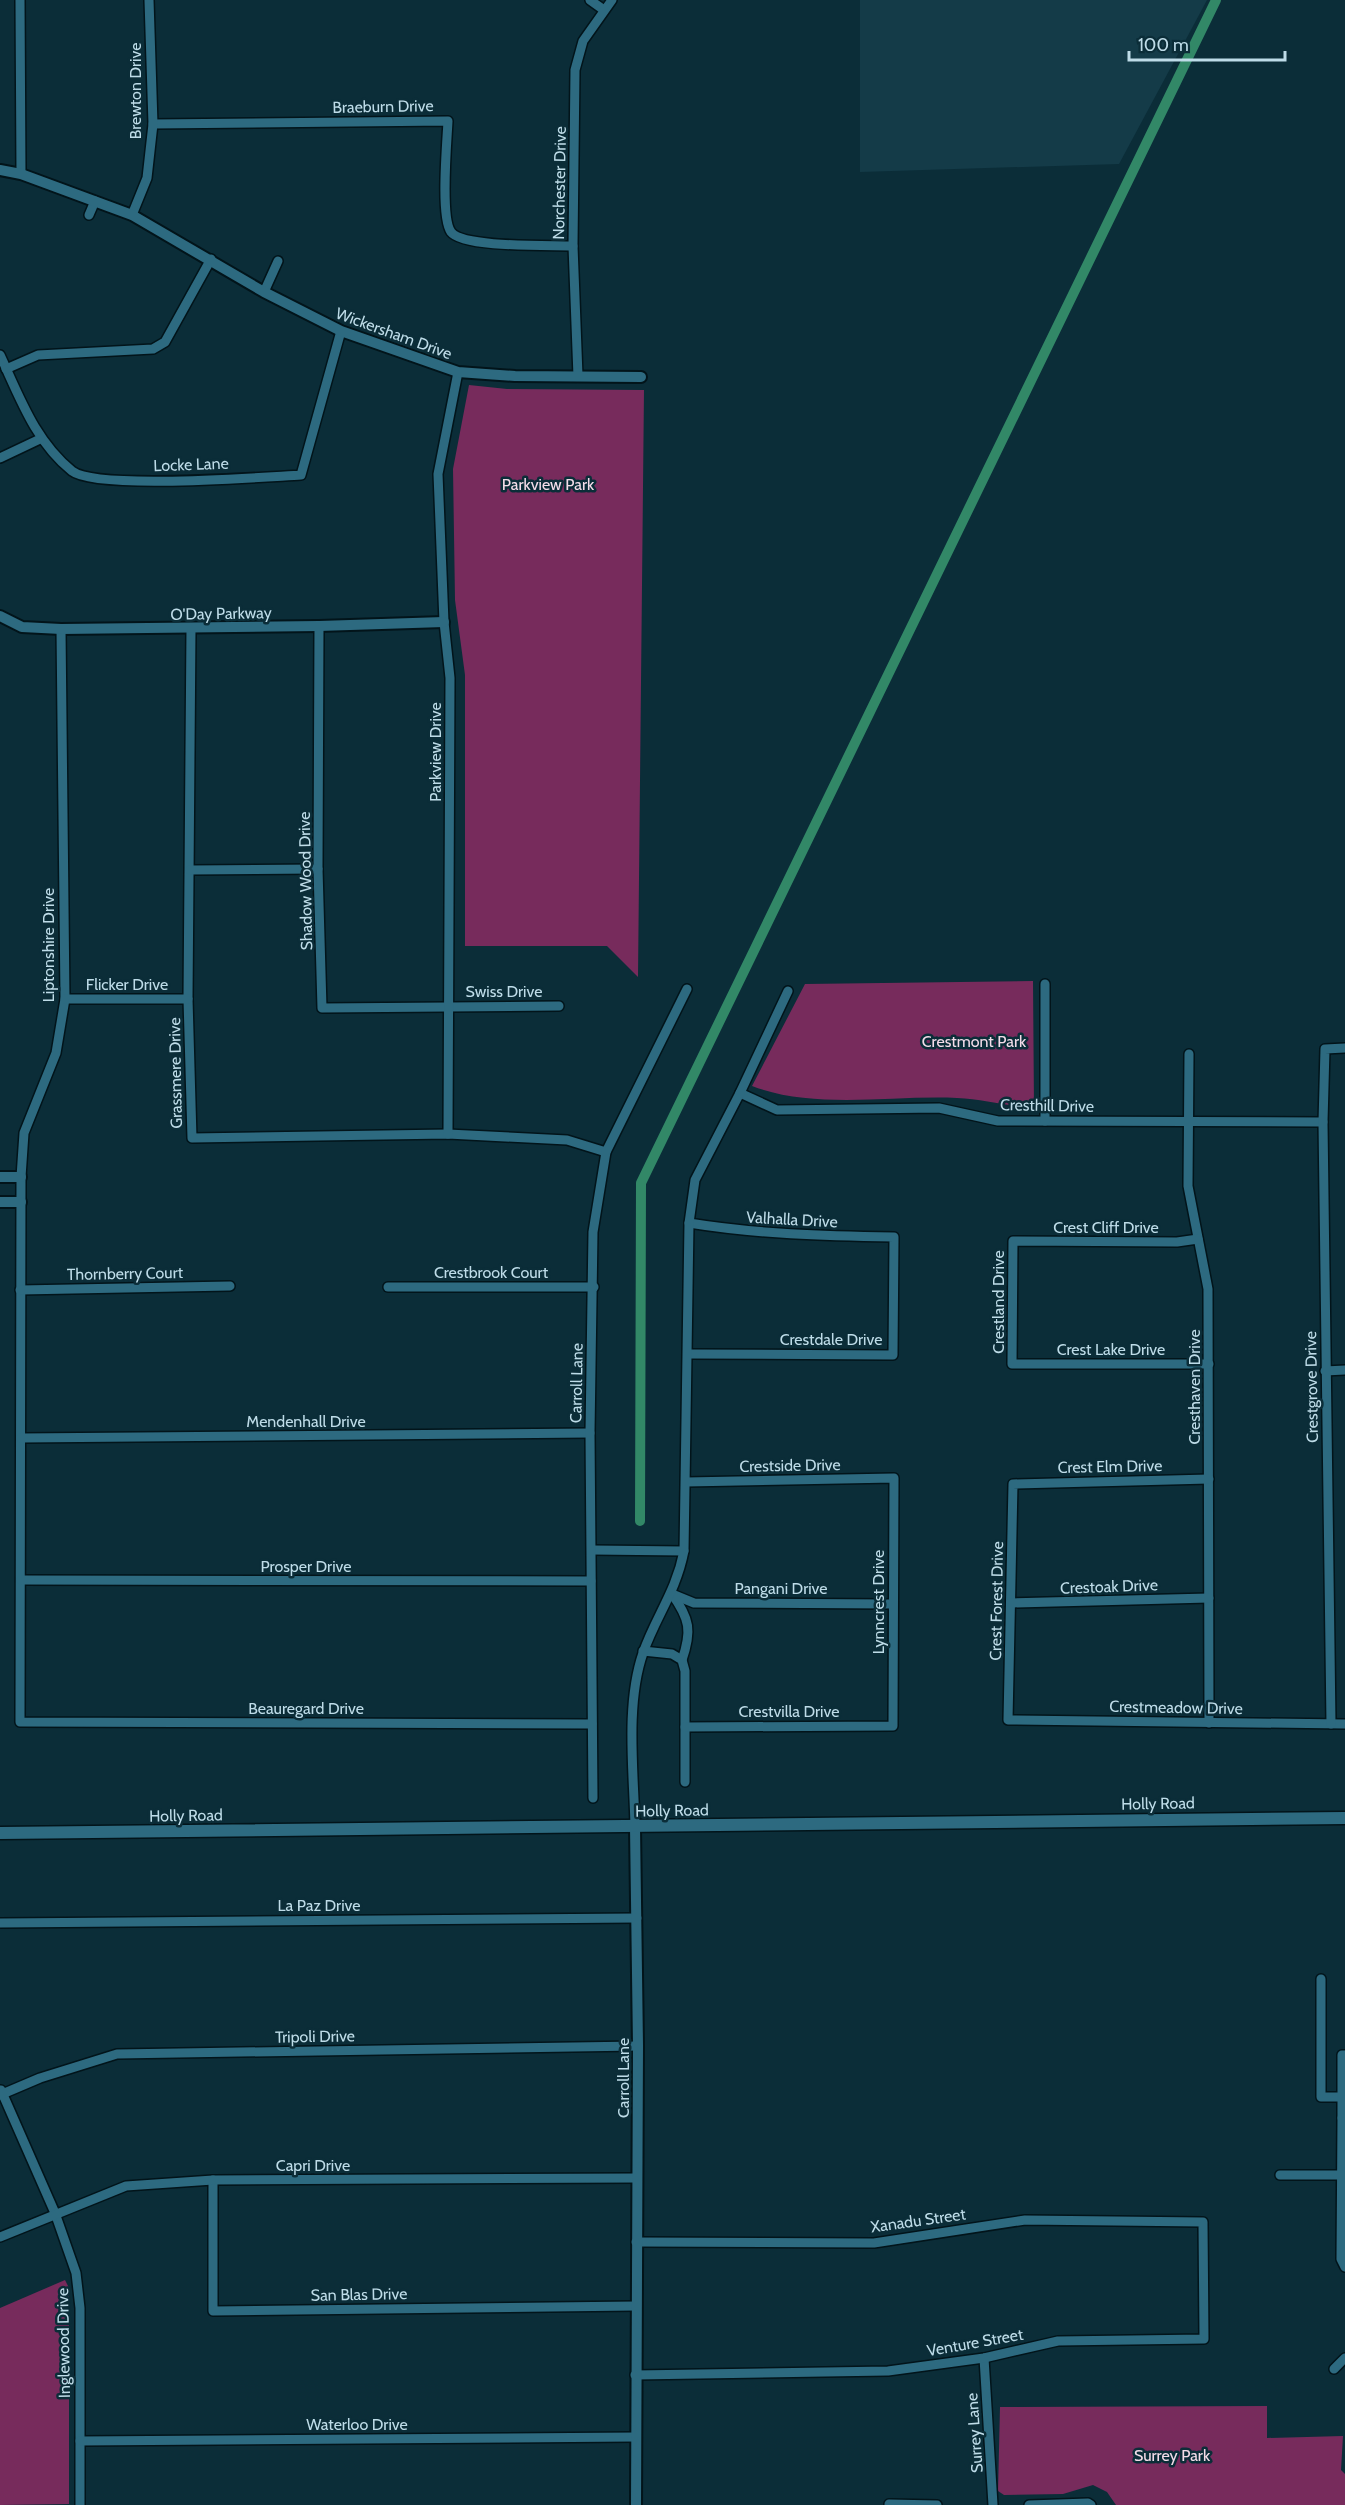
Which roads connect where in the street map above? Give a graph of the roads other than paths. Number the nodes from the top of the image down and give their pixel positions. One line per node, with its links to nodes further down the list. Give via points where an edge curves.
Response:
1 (20, 0): 8 (street)
2 (149, 0): 6 (street, Brewton Drive)
3 (590, 0): 5 (street)
4 (612, 0): 5 (street, Norchester Drive)
5 (604, 10): 12 (street, Norchester Drive, via 584,41 575,70)
6 (153, 124): 11 (street, Brewton Drive, via 147,178); 12 (street, Braeburn Drive, via 448,121 445,216 451,232 467,242)
7 (0, 170): 8 (street, Wickersham Drive)
8 (21, 174): 9 (street, Wickersham Drive)
9 (95, 201): 10 (street); 11 (street, Wickersham Drive)
10 (89, 215)
11 (132, 215): 13 (street, Wickersham Drive)
12 (573, 246): 20 (street, Norchester Drive)
13 (211, 259): 15 (street, Wickersham Drive); 18 (street, via 165,342 153,349 38,355)
14 (278, 261): 15 (street)
15 (264, 292): 16 (street, Wickersham Drive)
16 (341, 332): 19 (street, Wickersham Drive); 22 (street, Locke Lane, via 301,475 112,482 74,473)
17 (0, 355): 18 (street, Locke Lane)
18 (6, 369): 22 (street, Locke Lane)
19 (458, 372): 20 (street, Wickersham Drive); 25 (street, Parkview Drive, via 438,474)
20 (578, 376): 21 (street, Wickersham Drive)
21 (641, 377)
22 (40, 439): 23 (street)
23 (0, 458)
24 (0, 616): 28 (street, O'Day Parkway, via 22,627)
25 (444, 622): 26 (street, O'Day Parkway); 36 (street, Parkview Drive, via 450,678)
26 (319, 626): 27 (street, O'Day Parkway); 29 (street, Shadow Wood Drive)
27 (191, 628): 28 (street, O'Day Parkway); 30 (street, Grassmere Drive)
28 (62, 629): 34 (street, Liptonshire Drive)
29 (318, 869): 30 (street); 36 (street, Shadow Wood Drive, via 322,1008)
30 (190, 870): 35 (street, Grassmere Drive)
31 (1045, 984): 42 (street)
32 (687, 989): 45 (street, Carroll Lane)
33 (788, 991): 40 (street, Carroll Lane)
34 (65, 999): 35 (street, Flicker Drive); 47 (street, Liptonshire Drive, via 56,1053 24,1133)
35 (188, 999): 44 (street, Grassmere Drive, via 192,1138)
36 (449, 1006): 37 (street, Swiss Drive); 44 (street, Parkview Drive)
37 (559, 1006)
38 (1345, 1048): 43 (street, Crestgrove Drive, via 1325,1049)
39 (1189, 1054): 41 (street, Cresthaven Drive)
40 (740, 1093): 42 (street, Cresthill Drive, via 777,1110 939,1108 998,1120); 50 (street, Carroll Lane, via 695,1180)
41 (1189, 1120): 42 (street, Cresthill Drive); 43 (street, Cresthill Drive); 52 (street, Cresthaven Drive, via 1188,1186)
42 (1045, 1121)
43 (1323, 1122): 62 (street, Crestgrove Drive)
44 (448, 1134): 45 (street, Grassmere Drive, via 567,1140)
45 (606, 1152): 56 (street, Carroll Lane, via 593,1232)
46 (0, 1177): 47 (street)
47 (21, 1177): 49 (street, Liptonshire Drive)
48 (0, 1202): 49 (street)
49 (21, 1202): 57 (street, Liptonshire Drive)
50 (689, 1223): 51 (street, Valhalla Drive, via 802,1236); 58 (street, Carroll Lane)
51 (894, 1237): 58 (street, Crestdale Drive, via 893,1355)
52 (1198, 1239): 53 (street, Crest Cliff Drive); 60 (street, Cresthaven Drive, via 1208,1289)
53 (1013, 1241): 59 (street, Crestland Drive)
54 (230, 1286): 57 (street, Thornberry Court)
55 (388, 1287): 56 (street, Crestbrook Court)
56 (594, 1287): 63 (street, Carroll Lane)
57 (20, 1290): 64 (street, Liptonshire Drive)
58 (687, 1354): 67 (street, Carroll Lane)
59 (1012, 1364): 60 (street, Crest Lake Drive)
60 (1209, 1364): 66 (street, Cresthaven Drive)
61 (1345, 1370): 62 (street)
62 (1325, 1371): 83 (street, Crestgrove Drive)
63 (590, 1433): 64 (street, Mendenhall Drive); 69 (street, Carroll Lane)
64 (21, 1438): 71 (street, Liptonshire Drive)
65 (894, 1479): 67 (street, Crestside Drive); 76 (street, Lynncrest Drive)
66 (1209, 1479): 68 (street, Crest Elm Drive); 74 (street, Cresthaven Drive)
67 (686, 1482): 70 (street, Carroll Lane)
68 (1013, 1484): 75 (street, Crest Forest Drive)
69 (592, 1550): 70 (street); 72 (street, Carroll Lane)
70 (684, 1551): 73 (street, Carroll Lane)
71 (21, 1580): 72 (street, Prosper Drive); 80 (street, Liptonshire Drive)
72 (591, 1581): 82 (street, Carroll Lane)
73 (672, 1594): 76 (street, Pangani Drive, via 694,1603); 77 (street, Carroll Lane); 78 (street, via 687,1616 687,1646)
74 (1209, 1598): 75 (street, Crestoak Drive); 81 (street, Cresthaven Drive)
75 (1011, 1603): 79 (street, Crest Forest Drive)
76 (892, 1604): 85 (street, Lynncrest Drive)
77 (643, 1652): 78 (street, via 672,1654); 90 (street, Carroll Lane, via 634,1693)
78 (681, 1660): 86 (street, via 685,1671)
79 (1008, 1720): 81 (street, Crestmeadow Drive)
80 (20, 1722): 82 (street, Beauregard Drive)
81 (1209, 1723): 83 (street, Crestmeadow Drive)
82 (592, 1724): 88 (street, Carroll Lane)
83 (1330, 1724): 84 (street, Crestmeadow Drive)
84 (1345, 1724)
85 (893, 1726): 86 (street, Crestvilla Drive)
86 (685, 1727): 87 (street)
87 (685, 1782)
88 (593, 1798)
89 (1345, 1818): 90 (main road, Holly Road)
90 (635, 1827): 91 (main road, Holly Road); 92 (street, Carroll Lane)
91 (0, 1833)
92 (638, 1918): 93 (street, La Paz Drive); 95 (street, Carroll Lane)
93 (0, 1923)
94 (1321, 1979): 96 (street)
95 (638, 2046): 98 (street, Tripoli Drive, via 117,2054); 104 (street, Carroll Lane)
96 (1322, 2050): 97 (street); 99 (street, via 1321,2097)
97 (1344, 2055): 99 (street)
98 (1, 2092): 106 (street, Inglewood Drive)
99 (1342, 2097): 100 (street)
100 (1344, 2118): 101 (street)
101 (1343, 2159): 103 (street)
102 (1280, 2175): 103 (street)
103 (1342, 2175): 110 (street, via 1341,2259)
104 (637, 2178): 105 (street, Capri Drive); 109 (street, Carroll Lane)
105 (213, 2181): 106 (street, Capri Drive, via 126,2186); 111 (street, San Blas Drive, via 213,2311)
106 (55, 2213): 108 (street, Capri Drive); 117 (street, Inglewood Drive, via 76,2273 80,2308)
107 (1203, 2222): 109 (street, Xanadu Street, via 1025,2220 874,2243); 112 (street, Venture Street, via 1204,2339 1058,2341)
108 (0, 2237)
109 (636, 2242): 111 (street, Carroll Lane)
110 (1345, 2267)
111 (636, 2307): 115 (street, Carroll Lane)
112 (984, 2358): 115 (street, Venture Street, via 888,2371); 122 (street, Surrey Lane)
113 (1345, 2358): 114 (street)
114 (1334, 2369)
115 (635, 2375): 116 (street, Carroll Lane)
116 (635, 2438): 117 (street, Waterloo Drive); 120 (street, Carroll Lane)
117 (80, 2441): 119 (street, Inglewood Drive)
118 (889, 2504): 121 (street)
119 (80, 2505)
120 (636, 2505)
121 (937, 2505)
122 (993, 2505)
123 (1029, 2505): 124 (street)
124 (1091, 2505)

